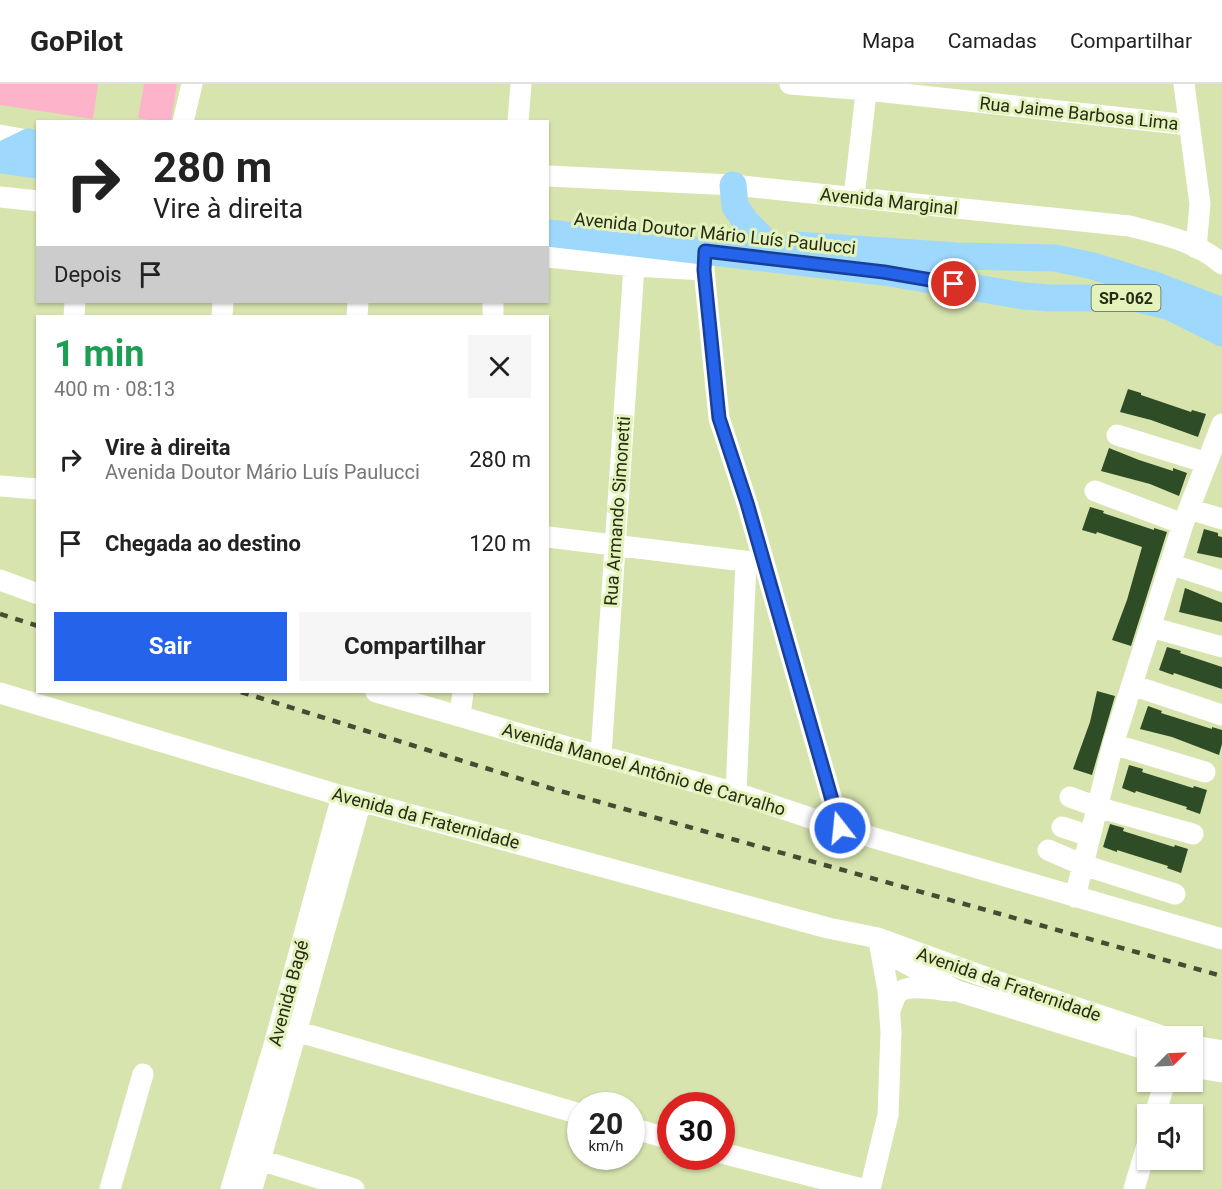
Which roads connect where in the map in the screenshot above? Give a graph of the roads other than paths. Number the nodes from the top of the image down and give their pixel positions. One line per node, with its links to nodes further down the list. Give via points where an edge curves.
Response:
1 (192, 84): 6 (street)
2 (521, 84): 7 (street)
3 (790, 84): 5 (street, Rua Jaime Barbosa Lima)
4 (1184, 84): 8 (street)
5 (867, 87): 8 (street, Rua Jaime Barbosa Lima); 17 (street)
6 (183, 120)
7 (518, 120)
8 (1189, 125): 22 (street, via 1200,204)
9 (0, 135): 10 (street)
10 (35, 149): 11 (main road)
11 (0, 158)
12 (0, 174): 14 (main road)
13 (549, 176): 15 (street, Avenida Marginal)
14 (36, 178)
15 (733, 184): 17 (street, Avenida Marginal); 21 (main road, via 735,206)
16 (0, 197): 18 (street)
17 (854, 197): 22 (street, Avenida Marginal, via 1129,226)
18 (36, 201)
19 (549, 215): 21 (main road, Avenida Doutor Mário Luís Paulucci / SP-062)
20 (549, 233): 25 (main road, Avenida Doutor Mário Luís Paulucci / SP-062)
21 (766, 242): 24 (main road, Avenida Doutor Mário Luís Paulucci / SP-062)
22 (1196, 248): 26 (street, Avenida Marginal)
23 (549, 257): 27 (street)
24 (1026, 257): 28 (main road, via 1037,262 1043,280 1037,291); 29 (main road, SP-062, via 1093,266)
25 (704, 261): 27 (street); 28 (main road, Avenida Doutor Mário Luís Paulucci / SP-062, via 884,272); 41 (street, via 719,418 747,503)
26 (1222, 264)
27 (634, 266): 40 (street, Rua Armando Simonetti)
28 (1023, 296): 30 (main road, SP-062, via 1134,298 1168,306)
29 (1222, 311)
30 (1222, 333)
31 (1222, 424): 33 (street)
32 (1117, 435): 33 (street)
33 (1214, 453): 37 (street)
34 (0, 486): 35 (street)
35 (36, 489)
36 (1095, 491): 37 (street)
37 (1186, 516): 38 (street); 42 (street)
38 (1222, 519)
39 (549, 537): 40 (street)
40 (615, 546): 41 (street); 55 (street, Rua Armando Simonetti)
41 (755, 563): 57 (street); 62 (street)
42 (1170, 564): 44 (street); 46 (street)
43 (0, 580): 45 (street)
44 (1222, 581)
45 (36, 593)
46 (1150, 627): 47 (street); 48 (street)
47 (1222, 647)
48 (1132, 685): 52 (street); 54 (street)
49 (0, 693): 59 (street, Avenida da Fraternidade)
50 (379, 693): 53 (street, Avenida Manoel Antônio de Carvalho)
51 (463, 693): 53 (street)
52 (1222, 715)
53 (460, 717): 55 (street, Avenida Manoel Antônio de Carvalho)
54 (1113, 744): 56 (street); 60 (street)
55 (601, 755): 57 (street, Avenida Manoel Antônio de Carvalho)
56 (1205, 772)
57 (736, 793): 62 (street, Avenida Manoel Antônio de Carvalho)
58 (1070, 796): 60 (street)
59 (352, 798): 70 (street, Avenida da Fraternidade); 77 (street, Avenida Bagé)
60 (1097, 807): 63 (street); 64 (street)
61 (1062, 827): 64 (street)
62 (840, 828): 68 (street, Avenida Manoel Antônio de Carvalho)
63 (1194, 834)
64 (1090, 836): 66 (street)
65 (1048, 850): 66 (street)
66 (1083, 865): 67 (street); 68 (street)
67 (1175, 894)
68 (1075, 897): 69 (street, Avenida Manoel Antônio de Carvalho)
69 (1222, 939)
70 (880, 944): 71 (street, Avenida da Fraternidade); 72 (street, Avenida da Fraternidade); 73 (street)
71 (915, 967): 72 (street, via 943,968); 73 (street); 74 (street, Avenida da Fraternidade)
72 (999, 982): 76 (street, Avenida da Fraternidade)
73 (888, 990): 75 (street)
74 (957, 991): 75 (street, via 904,989 897,994); 78 (street, Avenida da Fraternidade)
75 (890, 1011): 93 (street, via 888,1115)
76 (1137, 1027)
77 (287, 1028): 84 (street); 86 (street, Avenida Bagé); 89 (street, Avenida Bagé)
78 (1137, 1047)
79 (1203, 1048): 80 (street, Avenida da Fraternidade)
80 (1222, 1051)
81 (1203, 1069): 82 (street)
82 (1222, 1072)
83 (143, 1074): 88 (street)
84 (567, 1110)
85 (735, 1156): 92 (street)
86 (260, 1160): 90 (street, Avenida Bagé); 91 (street)
87 (1140, 1170): 94 (street)
88 (110, 1189)
89 (231, 1189)
90 (252, 1189)
91 (354, 1189)
92 (862, 1189)
93 (870, 1189)
94 (1134, 1189)

